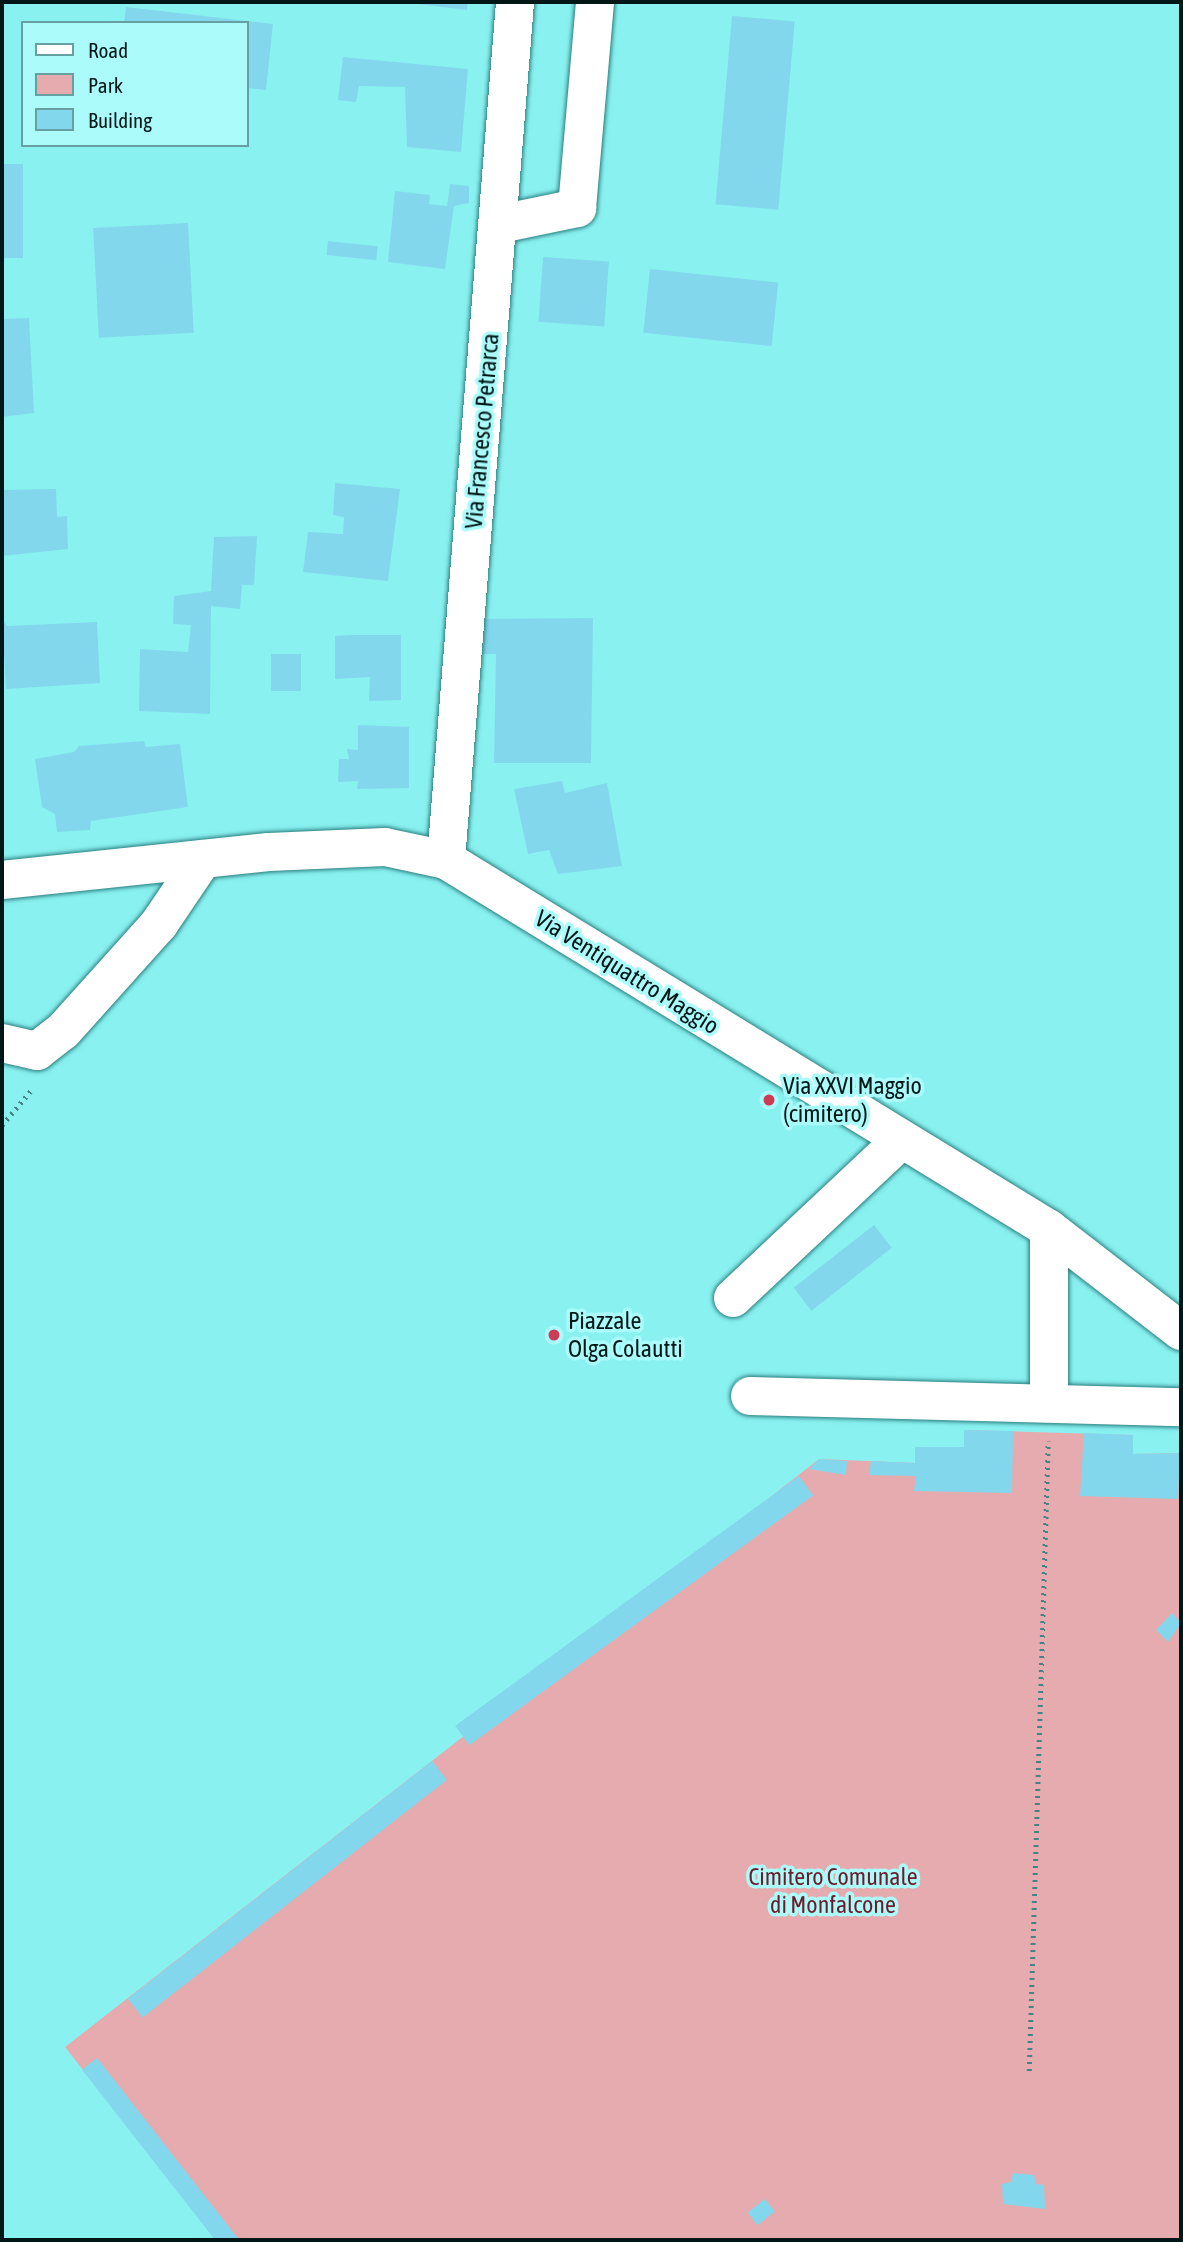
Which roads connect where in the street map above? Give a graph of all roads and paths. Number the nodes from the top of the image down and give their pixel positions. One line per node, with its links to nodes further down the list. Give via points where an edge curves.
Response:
1 (515, 2): 3 (street, Via Francesco Petrarca)
2 (595, 2): 3 (street, via 577,208)
3 (500, 224): 5 (street, Via Francesco Petrarca)
4 (203, 859): 5 (street, Via Ventiquattro Maggio, via 385,847); 6 (street, Via Ventiquattro Maggio); 7 (street, via 159,924 63,1031 37,1051)
5 (446, 860): 8 (street, Via Ventiquattro Maggio)
6 (2, 880)
7 (2, 1043)
8 (900, 1141): 9 (street, Via Ventiquattro Maggio); 10 (street)
9 (1049, 1229): 11 (street, Via Ventiquattro Maggio); 13 (street)
10 (733, 1298)
11 (1181, 1331)
12 (750, 1396): 13 (street)
13 (1049, 1402): 14 (street); 15 (path)
14 (1181, 1407)
15 (1029, 2071)

